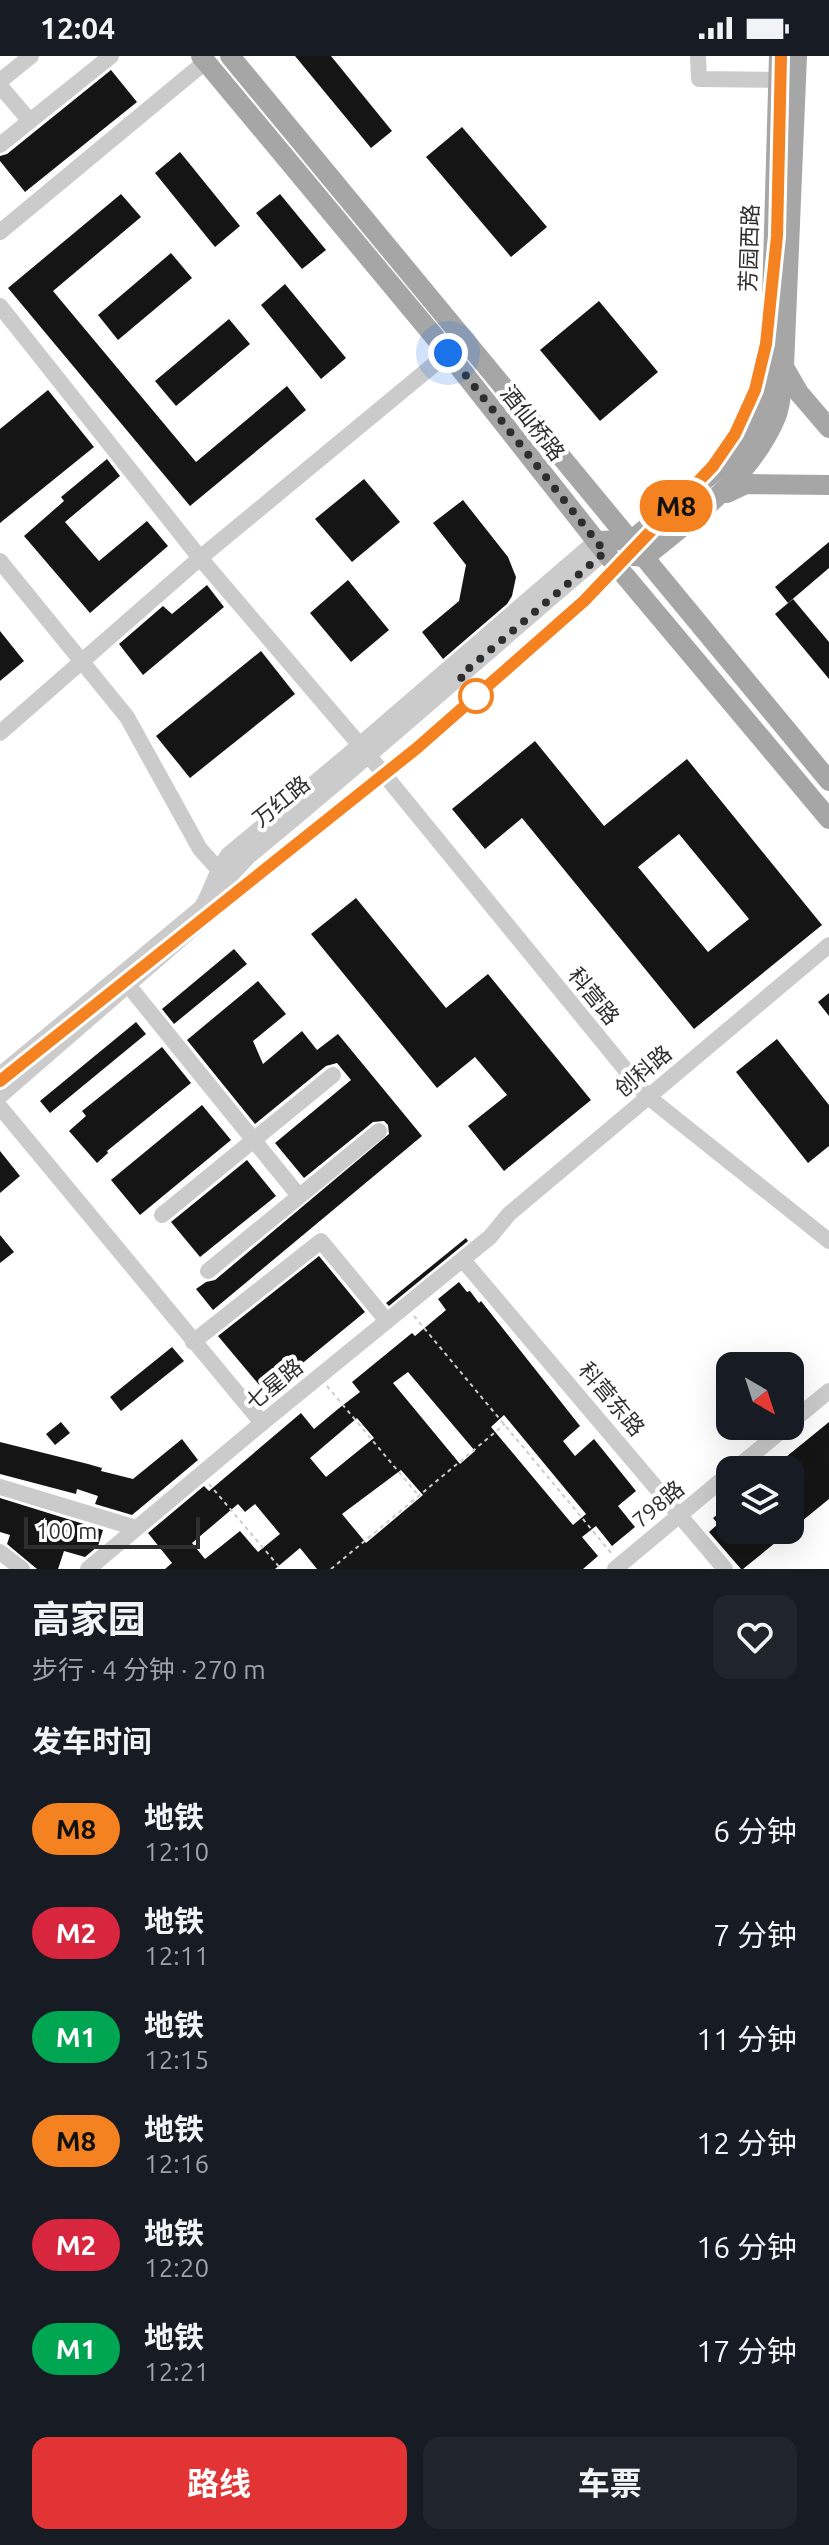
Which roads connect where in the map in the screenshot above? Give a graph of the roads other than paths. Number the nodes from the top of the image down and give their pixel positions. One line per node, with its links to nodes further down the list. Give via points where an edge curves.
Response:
1 (31, 56): 9 (street)
2 (111, 56): 10 (street)
3 (230, 56): 19 (main road, 酒仙桥路)
4 (698, 56): 8 (street, via 699,79)
5 (779, 56): 8 (main road, 芳园西路)
6 (797, 56): 15 (main road, 芳园西路)
7 (203, 59): 12 (street); 14 (main road, 酒仙桥路)
8 (778, 80): 19 (main road, 芳园西路, via 770,368 762,414 743,448)
9 (0, 84): 10 (street)
10 (30, 121): 11 (street)
11 (0, 145)
12 (0, 232)
13 (0, 306): 22 (street, 科营路)
14 (448, 353): 20 (main road, 酒仙桥路); 22 (street)
15 (784, 367): 16 (main road); 18 (main road, 芳园西路, via 778,414 754,458)
16 (829, 428)
17 (829, 485): 18 (main road, via 746,484)
18 (716, 499): 21 (main road, 芳园西路)
19 (632, 540): 20 (main road); 21 (main road, 酒仙桥路)
20 (600, 546): 21 (main road); 26 (street, 万红路); 28 (main road, 酒仙桥路)
21 (645, 557): 27 (main road, 酒仙桥路)
22 (200, 558): 24 (street); 26 (street, 科营路)
23 (0, 561): 24 (street)
24 (81, 660): 25 (street); 29 (street, via 127,717 200,849)
25 (0, 733)
26 (365, 751): 29 (street, 万红路, via 228,855); 31 (street, 万红路, via 249,856 232,874 212,912); 35 (street, 科营路)
27 (829, 781)
28 (829, 819)
29 (218, 869): 32 (street, 万红路, via 201,908)
30 (829, 945): 35 (street, 创科路)
31 (128, 985): 34 (street, 万红路); 38 (street)
32 (0, 1075)
33 (333, 1075): 38 (street)
34 (0, 1096)
35 (647, 1096): 41 (street, 创科路, via 509,1214); 42 (street, 科营路)
36 (0, 1107): 46 (street)
37 (379, 1131): 39 (street)
38 (253, 1141): 39 (street); 40 (street)
39 (299, 1196): 44 (street)
40 (162, 1215)
41 (490, 1237): 43 (street, 七星路)
42 (829, 1241)
43 (463, 1260): 45 (street, 七星路); 54 (street, 科营东路)
44 (208, 1271)
45 (384, 1317): 46 (street, via 321,1241); 49 (street); 49 (street, 七星路, via 319,1376)
46 (193, 1342): 49 (street)
47 (829, 1391): 48 (street, 798路)
48 (804, 1412)
49 (259, 1419): 55 (street, 七星路)
50 (770, 1440): 51 (street, 798路)
51 (751, 1456)
52 (716, 1485): 54 (street, 798路)
53 (0, 1487): 55 (street)
54 (681, 1514): 57 (street, 798路); 60 (street, 科营东路)
55 (136, 1528): 59 (street, 七星路)
56 (0, 1552): 58 (street)
57 (618, 1567)
58 (22, 1569)
59 (88, 1569)
60 (725, 1569)

